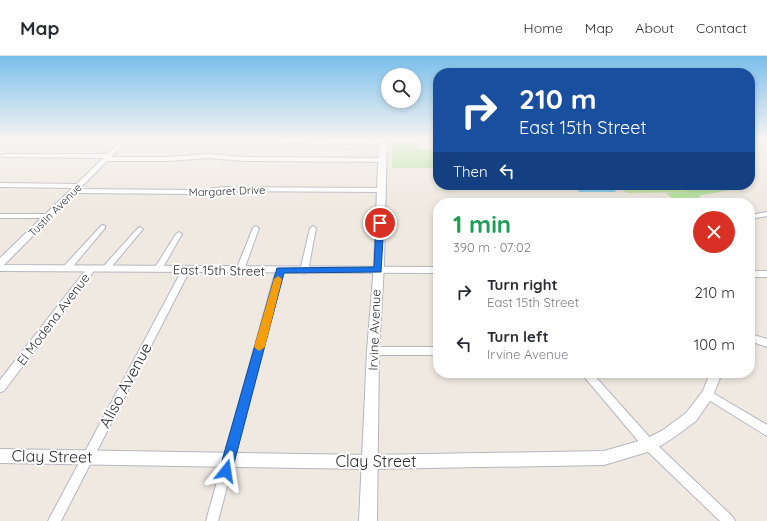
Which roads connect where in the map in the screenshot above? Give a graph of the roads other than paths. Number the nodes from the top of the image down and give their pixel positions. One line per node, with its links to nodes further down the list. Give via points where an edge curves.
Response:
1 (103, 162): 4 (street, Tustin Avenue)
2 (382, 162): 5 (main road, Irvine Avenue)
3 (0, 185): 4 (street, Margaret Drive)
4 (76, 189): 5 (street, Margaret Drive, via 198,192 225,189); 8 (street, Tustin Avenue)
5 (381, 190): 24 (main road, Irvine Avenue)
6 (767, 214): 9 (street)
7 (0, 216): 8 (street)
8 (49, 216): 15 (street, Tustin Avenue)
9 (755, 216)
10 (103, 226): 17 (street)
11 (256, 228): 22 (street)
12 (313, 228): 26 (street)
13 (140, 229): 19 (street)
14 (179, 234): 20 (street)
15 (0, 263)
16 (0, 268): 17 (street, East 15th Street)
17 (68, 268): 18 (street, East 15th Street)
18 (91, 268): 19 (street, East 15th Street); 35 (street, El Modena Avenue)
19 (105, 269): 20 (street, East 15th Street)
20 (158, 269): 21 (street, East 15th Street)
21 (186, 270): 22 (street, East 15th Street); 40 (street, Aliso Avenue)
22 (240, 270): 23 (street, East 15th Street)
23 (280, 270): 26 (street, East 15th Street); 41 (street)
24 (378, 270): 25 (street, East 15th Street); 26 (street, East 15th Street); 31 (main road, Irvine Avenue)
25 (433, 270)
26 (304, 271)
27 (755, 274): 28 (street)
28 (767, 274)
29 (755, 339): 30 (street)
30 (767, 343)
31 (373, 351): 32 (street); 42 (main road, Irvine Avenue)
32 (433, 351)
33 (590, 378): 38 (street)
34 (714, 378): 36 (street, Clay Street)
35 (0, 388)
36 (708, 394): 37 (street); 38 (street, Clay Street, via 691,417)
37 (767, 431)
38 (649, 445): 42 (street, Clay Street, via 604,458); 46 (street)
39 (0, 456): 40 (street, Clay Street)
40 (87, 456): 41 (street, Clay Street); 43 (street, Aliso Avenue)
41 (229, 459): 42 (street, Clay Street); 44 (street)
42 (369, 462): 45 (main road, Irvine Avenue)
43 (54, 521)
44 (212, 521)
45 (368, 521)
46 (729, 521)

